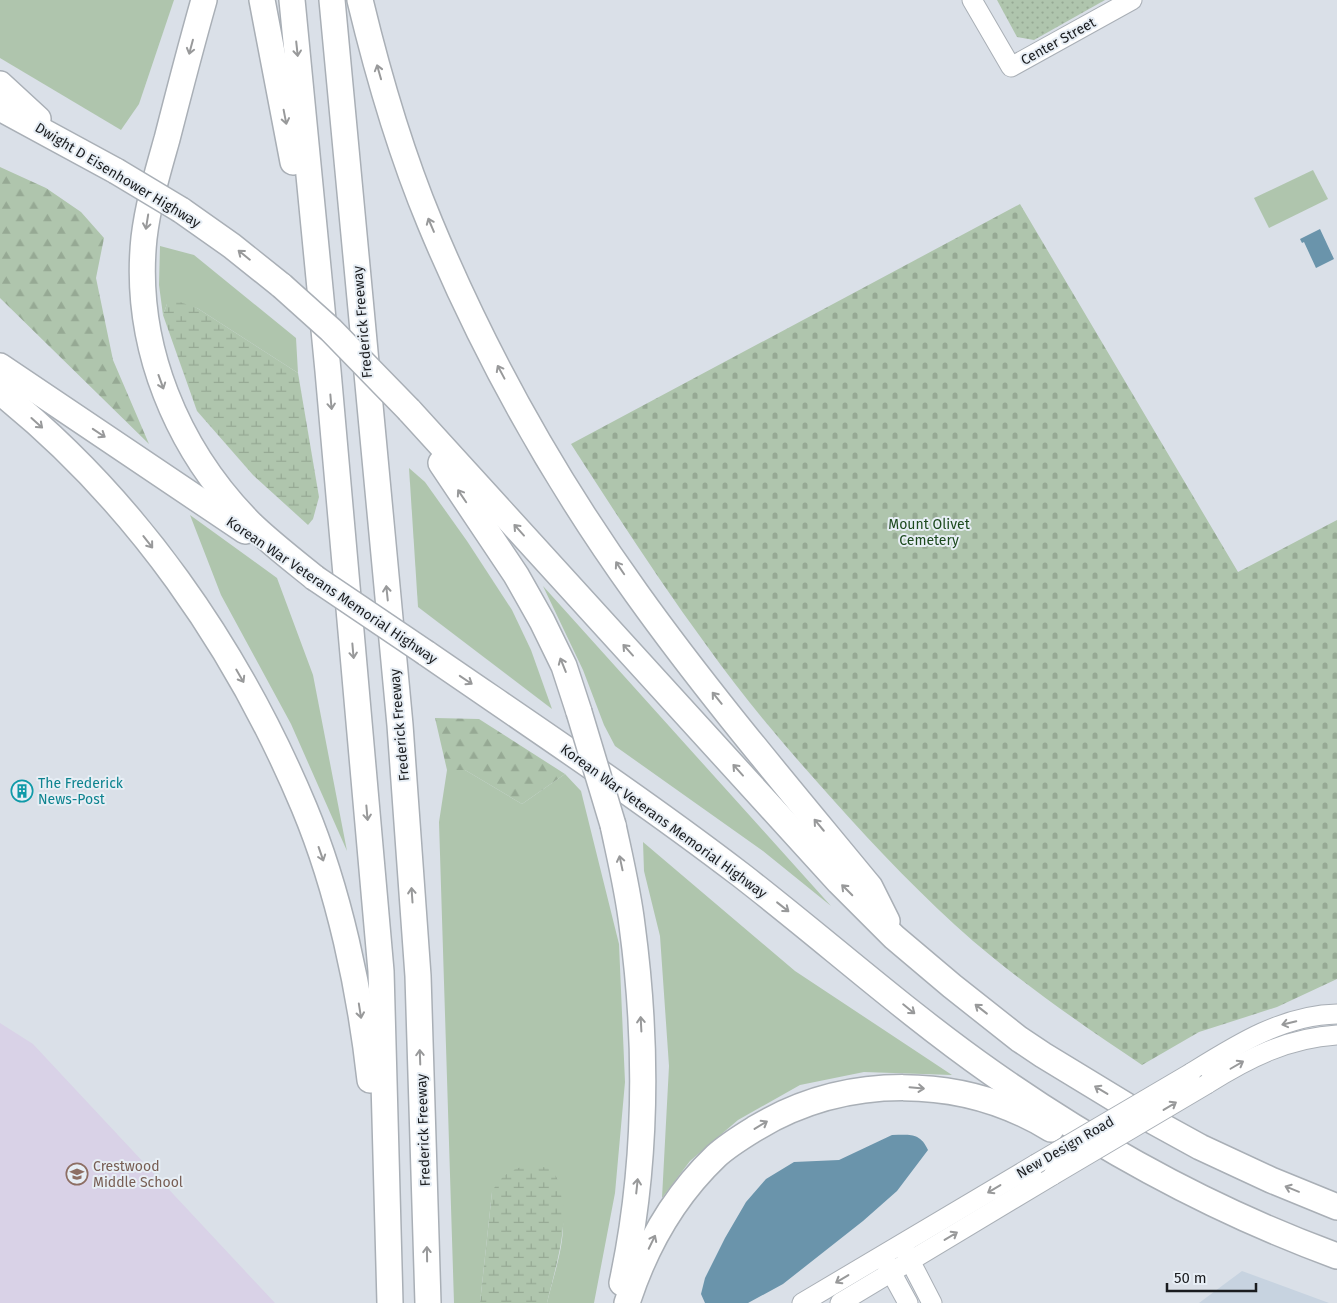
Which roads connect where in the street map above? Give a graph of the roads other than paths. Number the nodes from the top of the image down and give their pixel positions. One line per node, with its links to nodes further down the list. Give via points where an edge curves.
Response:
1 (204, 0): 15 (highway, one-way to 15, via 146,228 143,273 148,335 170,406 185,438 204,466 252,524)
2 (262, 0): 12 (highway, one-way to 12, via 311,255)
3 (292, 0): 12 (highway, one-way to 12)
4 (332, 0): 26 (highway, Frederick Freeway, one-way to 4, via 418,976 402,754)
5 (360, 0): 16 (highway, one-way to 5, via 870,887 692,668 636,593 584,516 524,415 478,327 429,221 388,106)
6 (972, 0): 7 (main road, Center Street, via 1011,67)
7 (1132, 0)
8 (0, 84): 10 (highway)
9 (0, 108): 10 (highway, Dwight D Eisenhower Highway)
10 (62, 141): 14 (highway, Dwight D Eisenhower Highway, one-way to 10, bridge, via 331,330 232,246 180,210)
11 (0, 366): 15 (highway, Korean War Veterans Memorial Highway, one-way to 15)
12 (328, 371): 20 (highway, one-way to 20, via 381,971)
13 (0, 392): 20 (highway, one-way to 20, via 60,444 104,489 177,578 242,678 280,754 326,870 357,994)
14 (409, 410): 16 (highway, one-way to 14, via 839,882); 27 (highway, one-way to 14, bridge, via 638,1186 642,1060 632,924 613,825 564,666 542,621 516,575)
15 (315, 578): 23 (highway, Korean War Veterans Memorial Highway, one-way to 23, bridge, via 642,801 784,908 936,1031 1059,1118 1178,1187)
16 (894, 937): 19 (highway, one-way to 16, via 1200,1147 1044,1056)
17 (1337, 1014): 21 (main road, New Design Road, one-way to 21, bridge, via 1283,1024 1232,1047 1036,1164)
18 (1337, 1035): 21 (main road, New Design Road, one-way to 18, bridge, via 1053,1175 1236,1065 1268,1050)
19 (1337, 1207)
20 (388, 1234): 25 (highway)
21 (905, 1252): 22 (main road, New Design Road); 24 (main road, New Design Road); 32 (main road)
22 (882, 1255): 24 (main road); 29 (main road, New Design Road, one-way to 29)
23 (1337, 1257): 28 (highway, one-way to 23, via 642,1262 676,1201 717,1155 772,1118 805,1104 838,1094 874,1089 912,1087 947,1091 1010,1108 1111,1166 1173,1196 1250,1228)
24 (891, 1272): 30 (main road, New Design Road); 31 (main road)
25 (390, 1303)
26 (428, 1303)
27 (618, 1303)
28 (627, 1303)
29 (802, 1303)
30 (840, 1303)
31 (908, 1303)
32 (932, 1303)

